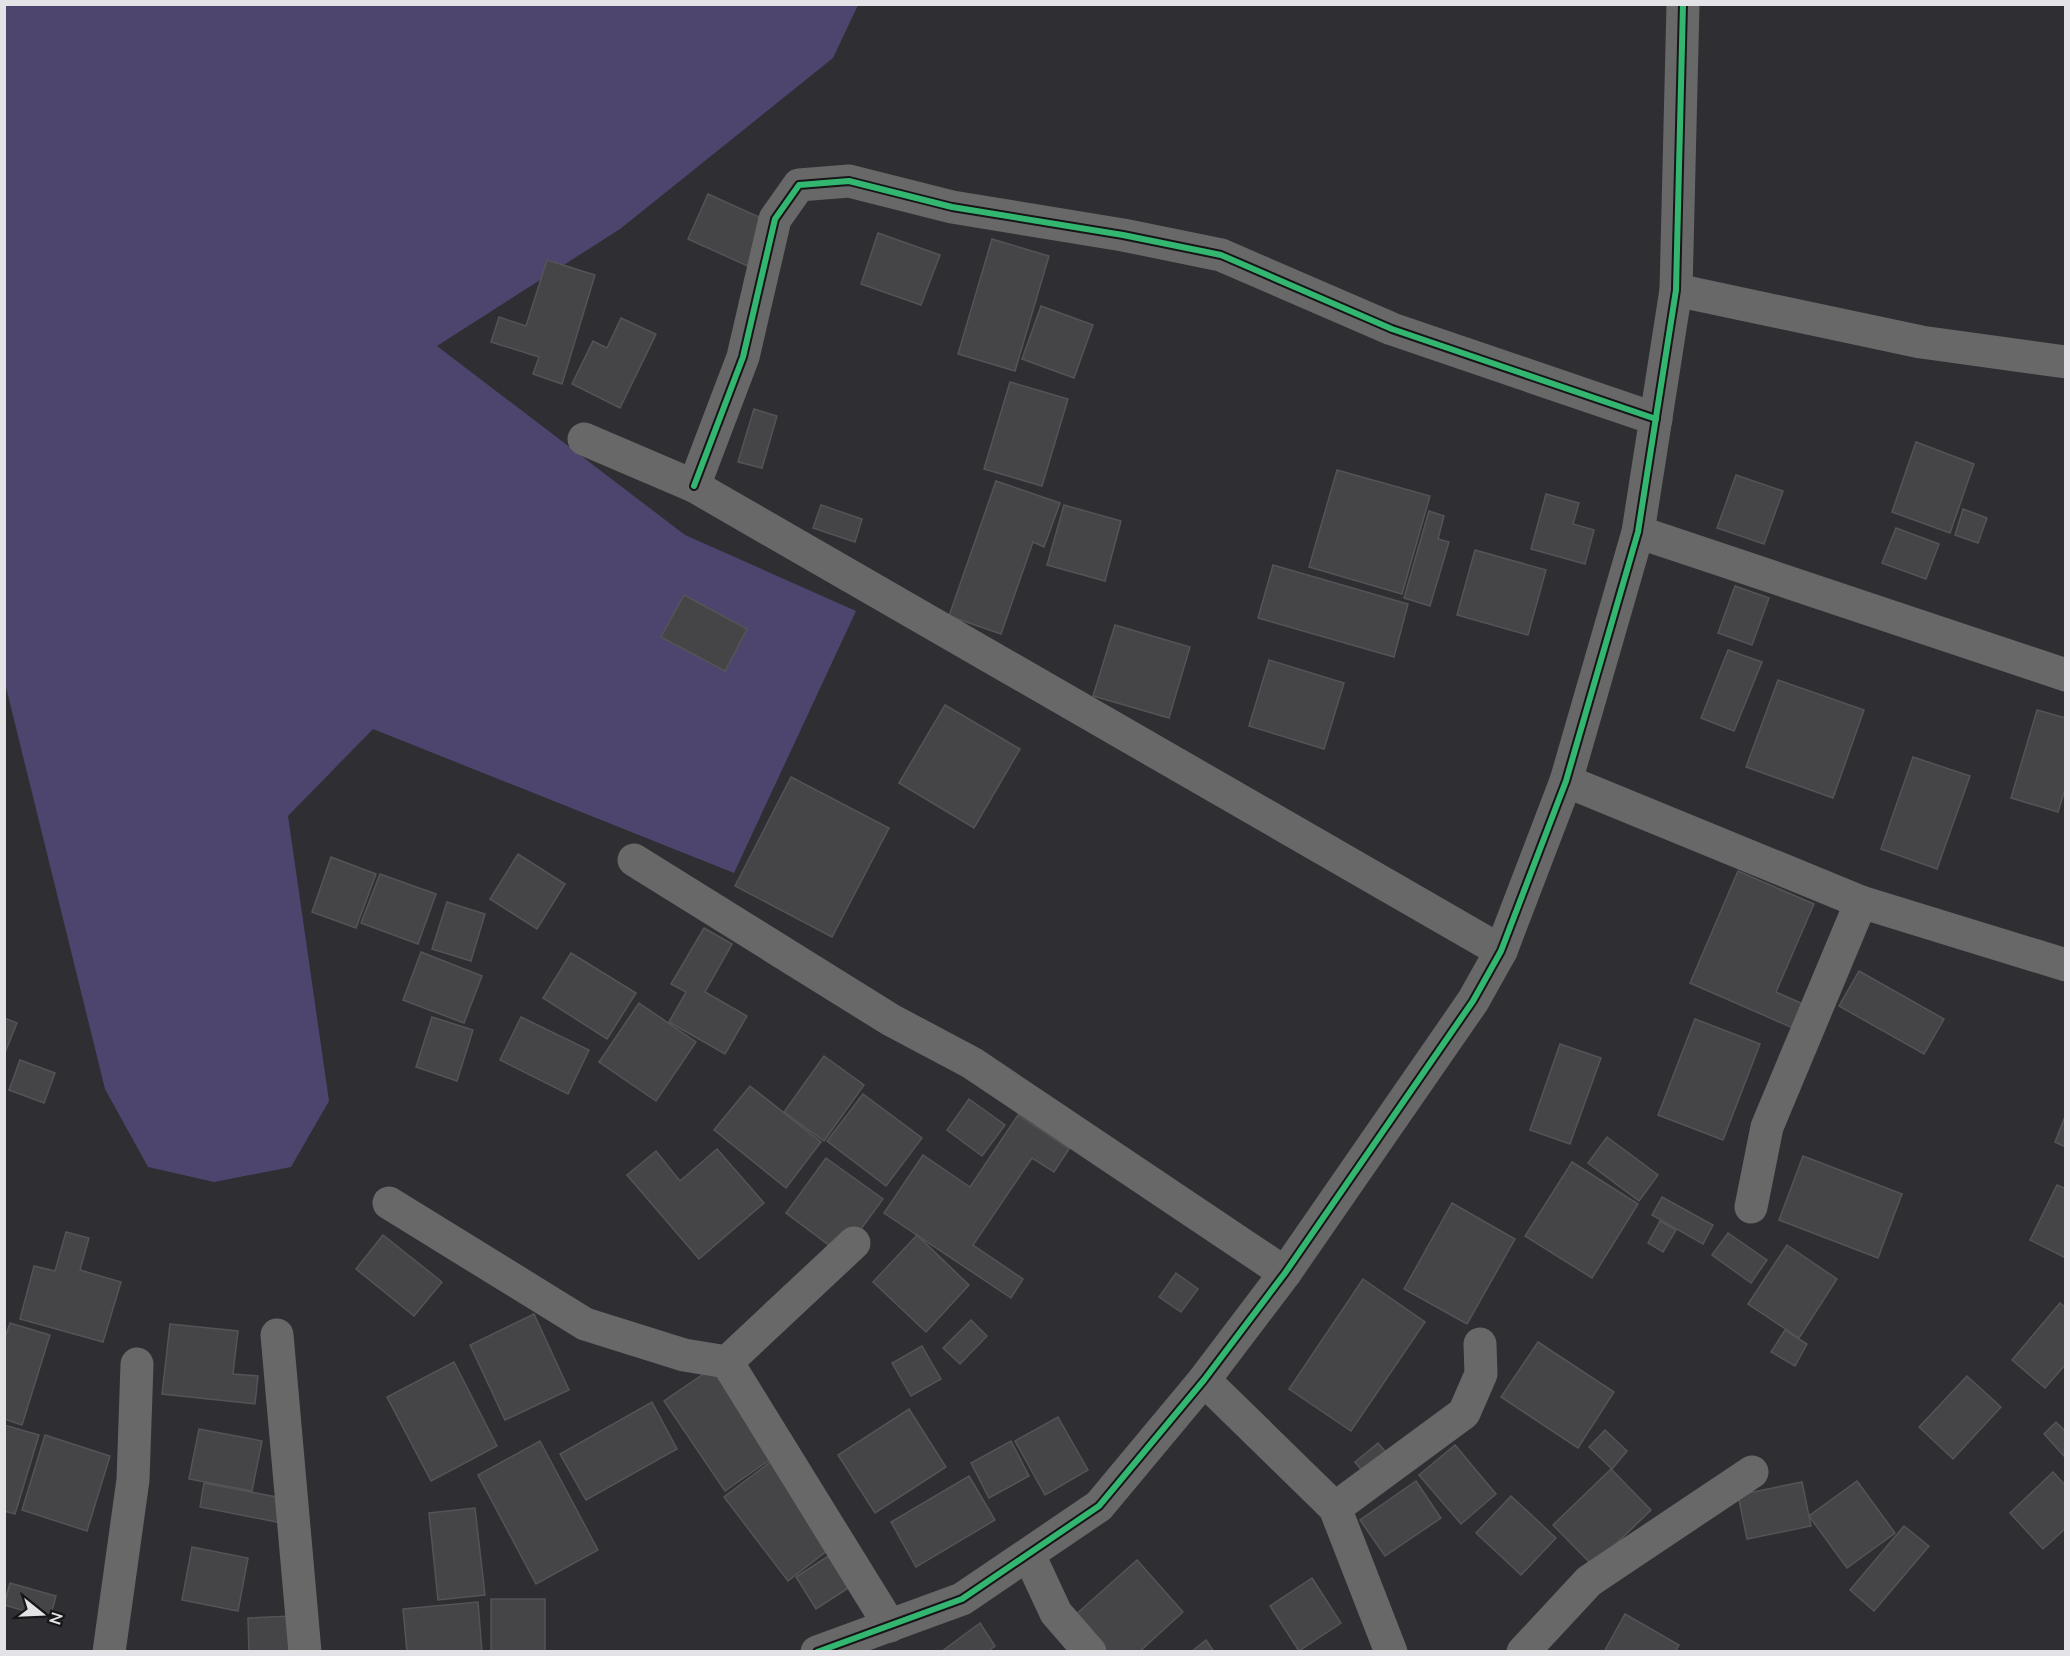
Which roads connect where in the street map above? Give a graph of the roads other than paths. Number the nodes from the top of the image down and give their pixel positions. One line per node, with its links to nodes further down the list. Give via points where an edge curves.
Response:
1 (1683, 4): 2 (street)
2 (1676, 290): 3 (street, via 1921,342); 4 (street)
3 (2066, 362)
4 (1656, 419): 6 (street, via 1392,329 1221,255 952,207 849,181 799,185 775,219 742,357); 7 (street)
5 (584, 438): 6 (street)
6 (694, 486): 12 (street)
7 (1638, 532): 8 (street); 9 (street)
8 (2066, 675)
9 (1566, 781): 11 (street); 12 (street)
10 (634, 860): 17 (street, via 891,1020 972,1063)
11 (1860, 902): 13 (street); 15 (street, via 1767,1127)
12 (1501, 951): 17 (street, via 1473,1001)
13 (2066, 965)
14 (389, 1203): 20 (street, via 585,1324 684,1355)
15 (1751, 1207)
16 (854, 1243): 20 (street)
17 (1285, 1273): 22 (street)
18 (277, 1335): 28 (street)
19 (1480, 1344): 24 (street, via 1481,1374 1464,1413)
20 (727, 1362): 26 (street)
21 (136, 1364): 27 (street, via 134,1480)
22 (1204, 1380): 24 (street); 25 (street, via 1100,1506)
23 (1752, 1472): 32 (street, via 1589,1581)
24 (1335, 1508): 31 (street)
25 (1029, 1555): 26 (street, via 962,1599); 30 (street, via 1056,1613)
26 (880, 1636): 29 (street)
27 (109, 1652)
28 (305, 1652)
29 (817, 1652)
30 (1090, 1652)
31 (1391, 1652)
32 (1523, 1652)

